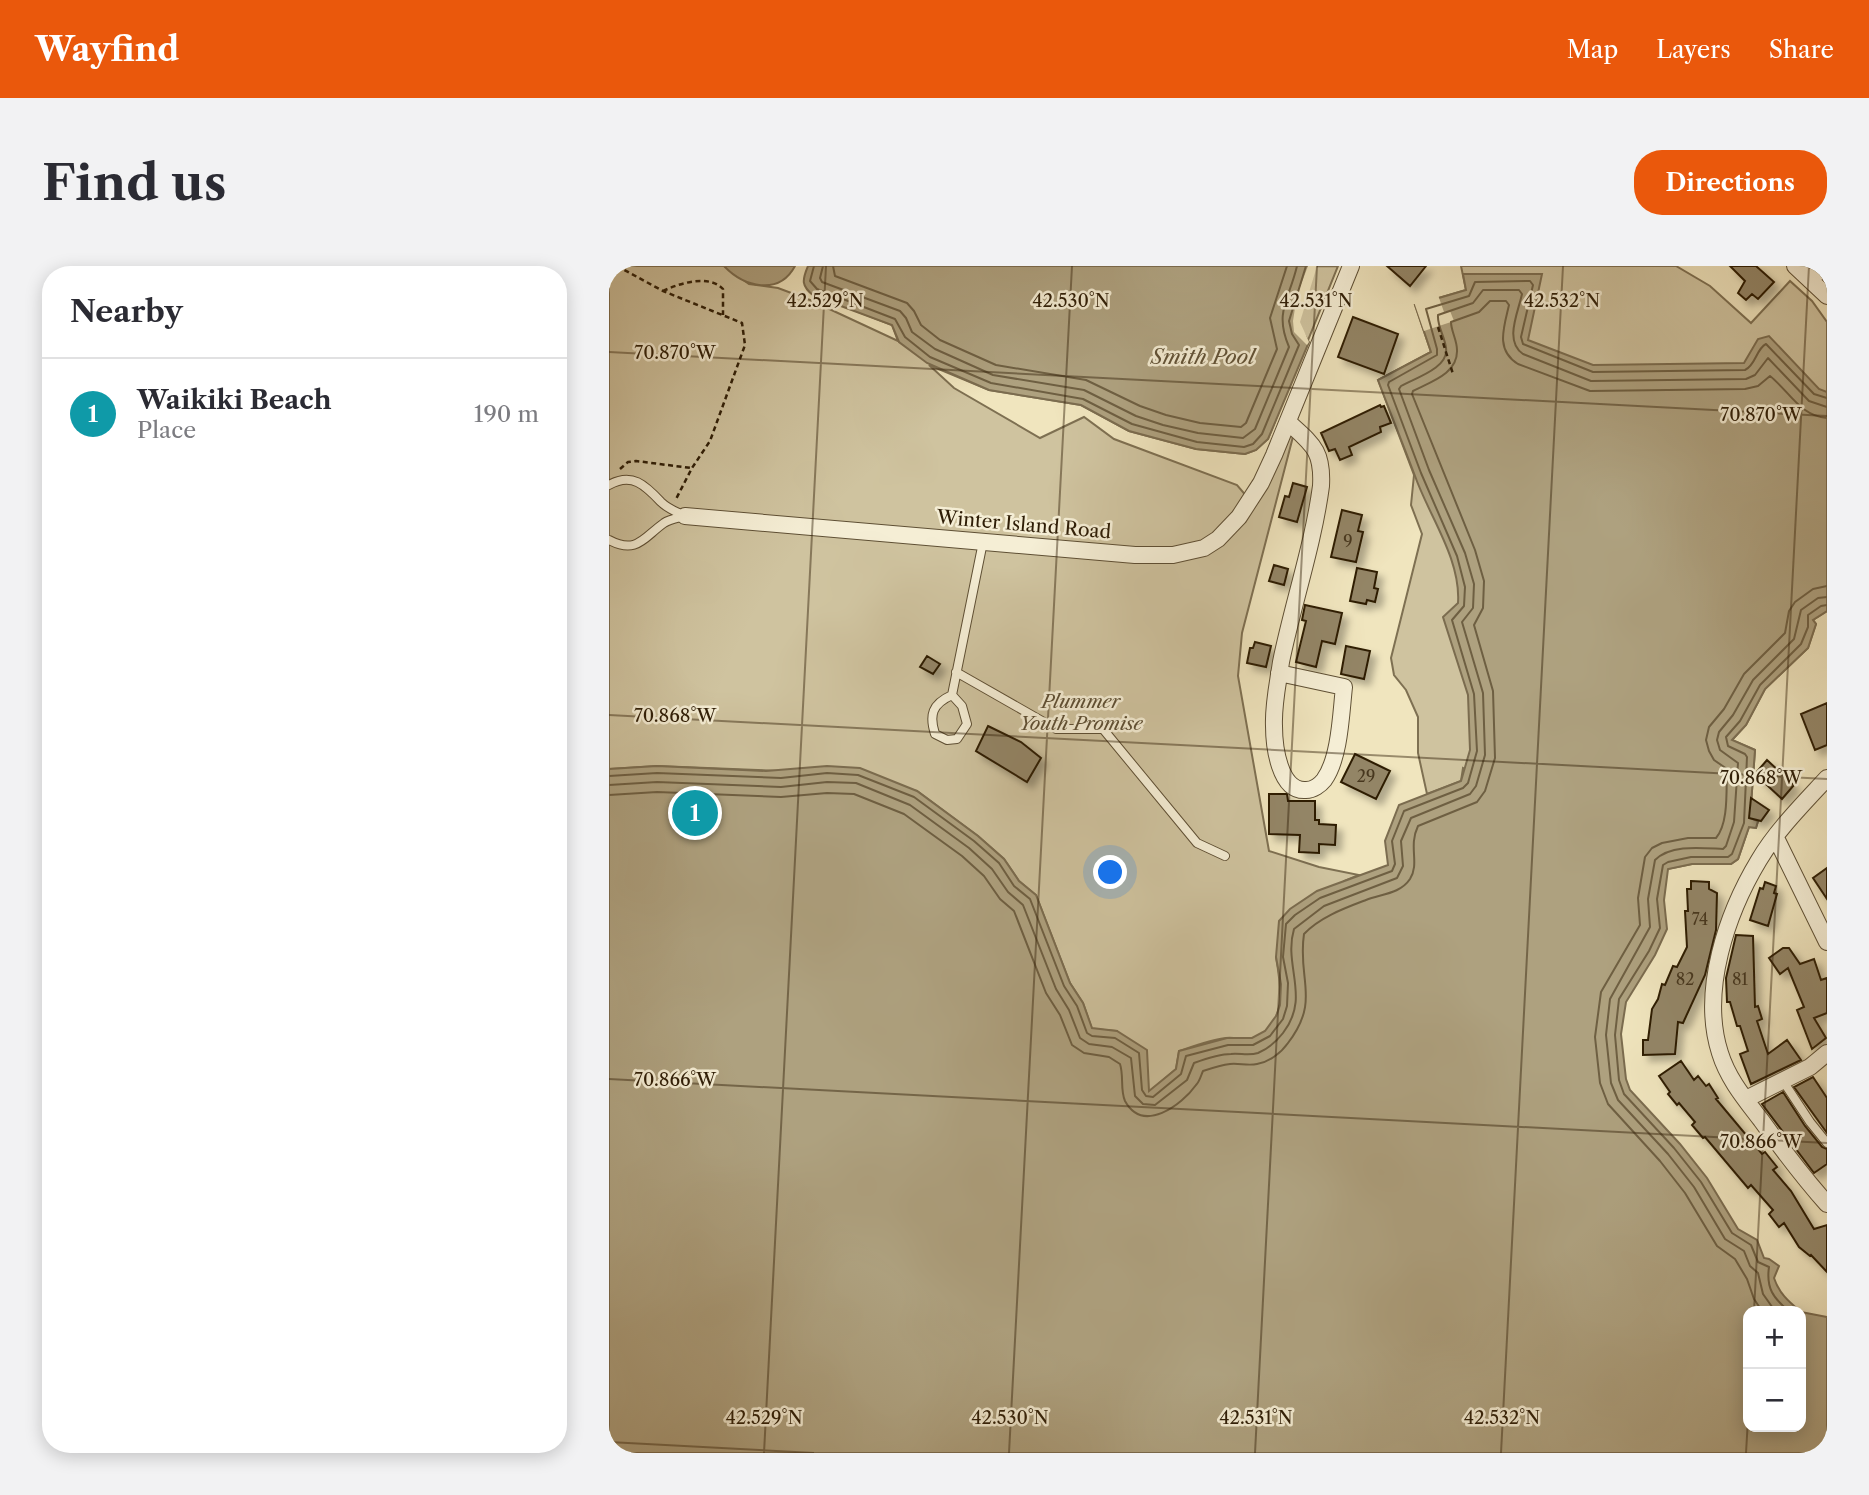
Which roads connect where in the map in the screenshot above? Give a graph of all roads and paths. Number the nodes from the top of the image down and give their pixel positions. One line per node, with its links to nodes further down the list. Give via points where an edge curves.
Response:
1 (617, 266): 6 (path)
2 (1351, 266): 11 (street, Winter Island Road)
3 (1795, 266): 5 (street)
4 (1823, 266): 5 (street)
5 (1810, 281): 7 (street)
6 (663, 290): 8 (path); 8 (path, via 686,283 717,283 723,289)
7 (1827, 296)
8 (723, 315): 12 (path, via 742,323 745,345 710,441)
9 (1438, 327): 10 (path)
10 (1453, 374)
11 (1288, 422): 16 (street, Winter Island Road, via 1240,517 1204,548 1173,555 1136,555); 18 (street, via 1315,446 1322,478)
12 (692, 468): 13 (path, via 628,462); 14 (path, via 677,495)
13 (610, 484): 14 (lane, via 634,480 644,484)
14 (679, 513): 15 (lane, via 644,541 622,545); 16 (street, Winter Island Road)
15 (609, 540)
16 (983, 542): 17 (lane)
17 (956, 672): 19 (lane); 22 (lane, via 1056,729 1103,729 1197,843)
18 (1279, 673): 18 (street, via 1273,723 1280,763 1293,787 1313,789 1323,781 1333,758 1344,687)
19 (952, 695): 19 (lane, via 933,709 931,722 935,734 947,740 957,739 967,724 962,706)
20 (1827, 778): 21 (street)
21 (1776, 838): 23 (street); 26 (street, via 1760,857 1737,903 1714,992 1720,1052 1734,1086)
22 (1225, 856)
23 (1827, 942)
24 (1827, 1053): 25 (street)
25 (1783, 1082): 26 (street); 27 (lane)
26 (1746, 1099): 28 (street, via 1808,1185)
27 (1827, 1143)
28 (1826, 1201)

